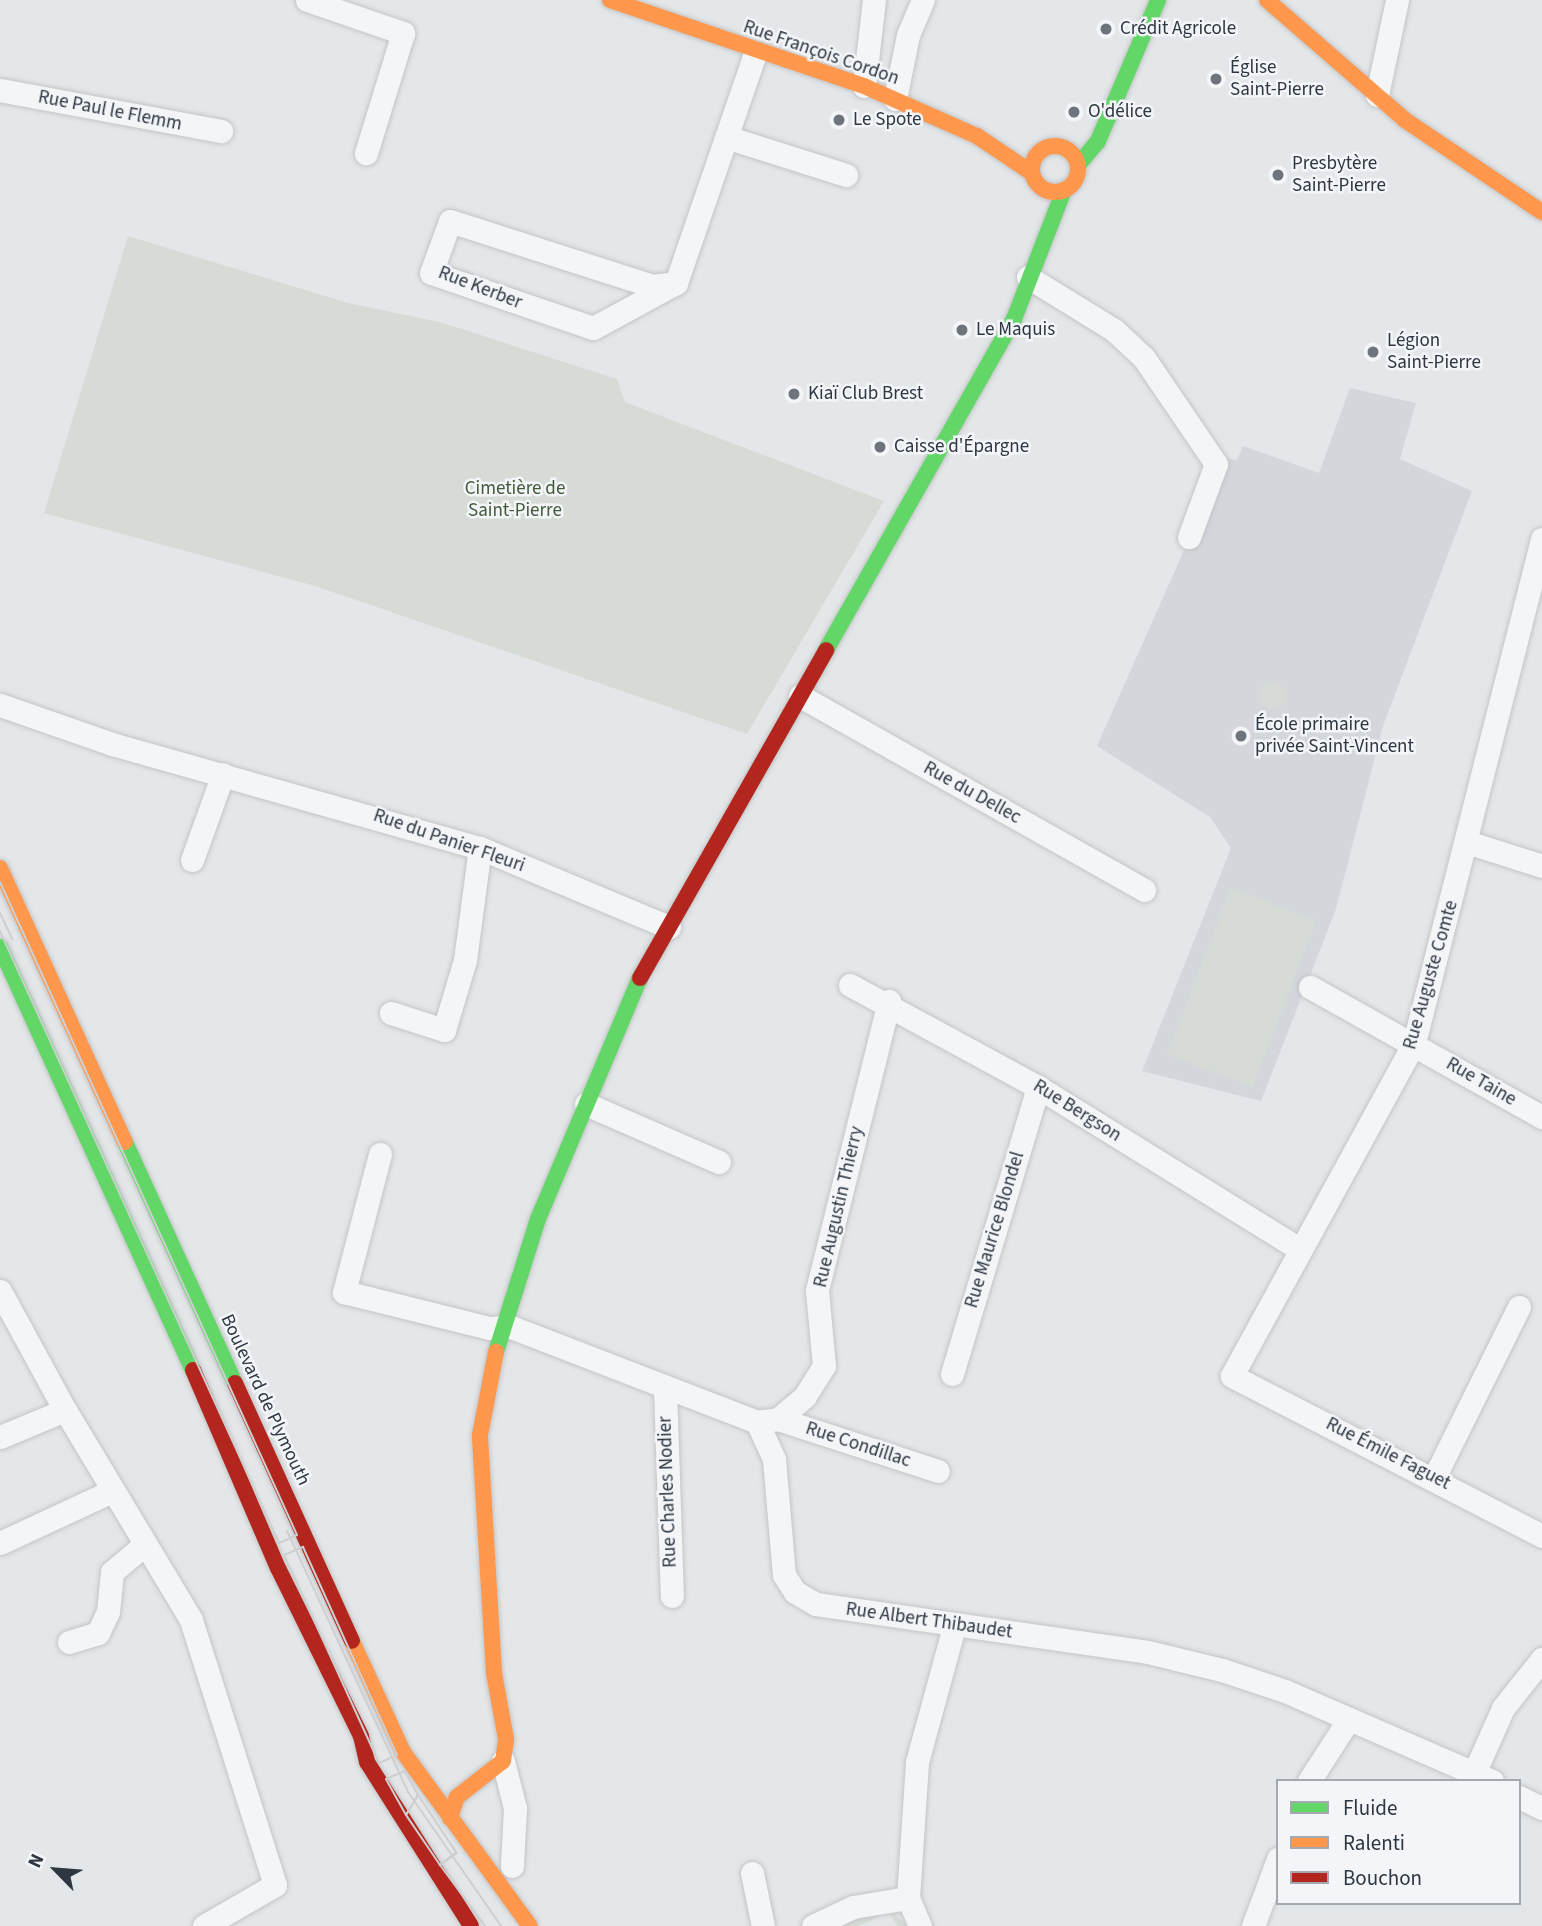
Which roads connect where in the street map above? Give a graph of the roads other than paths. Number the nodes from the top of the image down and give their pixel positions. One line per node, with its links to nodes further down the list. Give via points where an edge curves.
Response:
1 (307, 0): 19 (street, via 403,33)
2 (610, 0): 8 (main road, Rue François Cordon)
3 (874, 0): 9 (street)
4 (923, 0): 12 (street, via 908,35)
5 (1158, 0): 13 (main road)
6 (1268, 0): 11 (main road)
7 (1397, 0): 11 (street)
8 (755, 53): 9 (main road, Rue François Cordon); 16 (street)
9 (864, 86): 12 (main road, Rue François Cordon)
10 (0, 90): 14 (street, Rue Paul le Flemm)
11 (1377, 95): 24 (main road, via 1463,164)
12 (895, 99): 15 (main road, Rue François Cordon)
13 (1108, 113): 17 (main road); 20 (main road, via 1098,141)
14 (221, 131)
15 (977, 136): 18 (main road, Rue François Cordon); 22 (main road, Rue François Cordon)
16 (726, 137): 21 (street); 26 (street)
17 (1067, 149): 18 (main road); 20 (main road)
18 (1042, 150): 22 (main road)
19 (366, 153)
20 (1078, 165): 23 (main road, via 1075,180)
21 (846, 175)
22 (1036, 179): 23 (main road); 25 (main road)
23 (1063, 190): 25 (main road)
24 (1542, 212)
25 (1028, 277): 27 (street, via 1114,330 1144,358 1216,464); 29 (main road, via 1014,319)
26 (676, 283): 26 (street, Rue Kerber, via 652,286 450,221 431,273 593,328)
27 (1189, 537)
28 (1542, 539): 32 (street, Rue Auguste Comte)
29 (800, 696): 37 (street, Rue du Dellec); 38 (main road)
30 (0, 705): 31 (street, Rue du Panier Fleuri)
31 (223, 774): 33 (street, Rue du Panier Fleuri); 34 (street)
32 (1467, 842): 35 (street); 44 (street, Rue Auguste Comte)
33 (480, 848): 38 (street, Rue du Panier Fleuri); 43 (street, via 465,960 444,1030)
34 (192, 860)
35 (1542, 866)
36 (0, 868): 77 (main road, Boulevard de Plymouth, via 403,1752)
37 (1144, 890)
38 (669, 927): 46 (main road, via 636,985)
39 (0, 947): 81 (main road, via 257,1509 278,1568 297,1597 367,1762)
40 (850, 985): 42 (street, Rue Bergson)
41 (1310, 987): 44 (street, Rue Taine)
42 (889, 1001): 45 (street, Rue Bergson); 58 (street, Rue Augustin Thierry, via 817,1290 824,1366 805,1396)
43 (391, 1013)
44 (1414, 1043): 47 (street, Rue Taine); 50 (street, Rue Auguste Comte)
45 (1038, 1087): 50 (street, Rue Bergson); 54 (street, Rue Maurice Blondel)
46 (586, 1104): 49 (street); 53 (main road)
47 (1542, 1117)
48 (380, 1154): 53 (street, via 344,1292)
49 (719, 1162)
50 (1298, 1249): 55 (street, Rue Auguste Comte)
51 (0, 1291): 57 (street)
52 (1519, 1307): 61 (street)
53 (501, 1327): 56 (street); 70 (main road, via 480,1435)
54 (952, 1374)
55 (1232, 1376): 61 (street, Rue Émile Faguet)
56 (664, 1388): 58 (street); 66 (street, Rue Charles Nodier)
57 (65, 1410): 59 (street); 62 (street)
58 (767, 1421): 60 (street, Rue Condillac); 67 (street, Rue Albert Thibaudet, via 784,1575 795,1592 816,1604)
59 (0, 1437)
60 (938, 1471)
61 (1434, 1478): 63 (street, Rue Émile Faguet)
62 (110, 1492): 64 (street); 65 (street)
63 (1542, 1535)
64 (0, 1543)
65 (143, 1546): 68 (street, via 112,1572 98,1633); 86 (street, via 191,1620 275,1885)
66 (672, 1596)
67 (954, 1627): 71 (street, Rue Albert Thibaudet, via 1148,1652 1285,1691); 85 (street, via 917,1762)
68 (69, 1642)
69 (1542, 1659): 74 (street, via 1503,1708)
70 (494, 1673): 72 (main road); 73 (main road, via 503,1700)
71 (1349, 1719): 74 (street, Rue Albert Thibaudet); 75 (street)
72 (489, 1741)
73 (503, 1761): 80 (main road, via 457,1797); 83 (street, via 515,1808)
74 (1483, 1776)
75 (1310, 1779)
76 (445, 1780): 77 (main road)
77 (429, 1793): 80 (main road, Boulevard de Plymouth); 81 (main road)
78 (1521, 1798): 79 (street)
79 (1542, 1808)
80 (450, 1818): 88 (main road, Boulevard de Plymouth)
81 (407, 1833): 87 (main road)
82 (1276, 1864): 92 (street)
83 (512, 1866)
84 (752, 1873): 89 (street)
85 (908, 1898): 90 (street, via 853,1907); 91 (street)
86 (204, 1926)
87 (471, 1926)
88 (530, 1926)
89 (763, 1926)
90 (813, 1926)
91 (920, 1926)
92 (1253, 1926)

